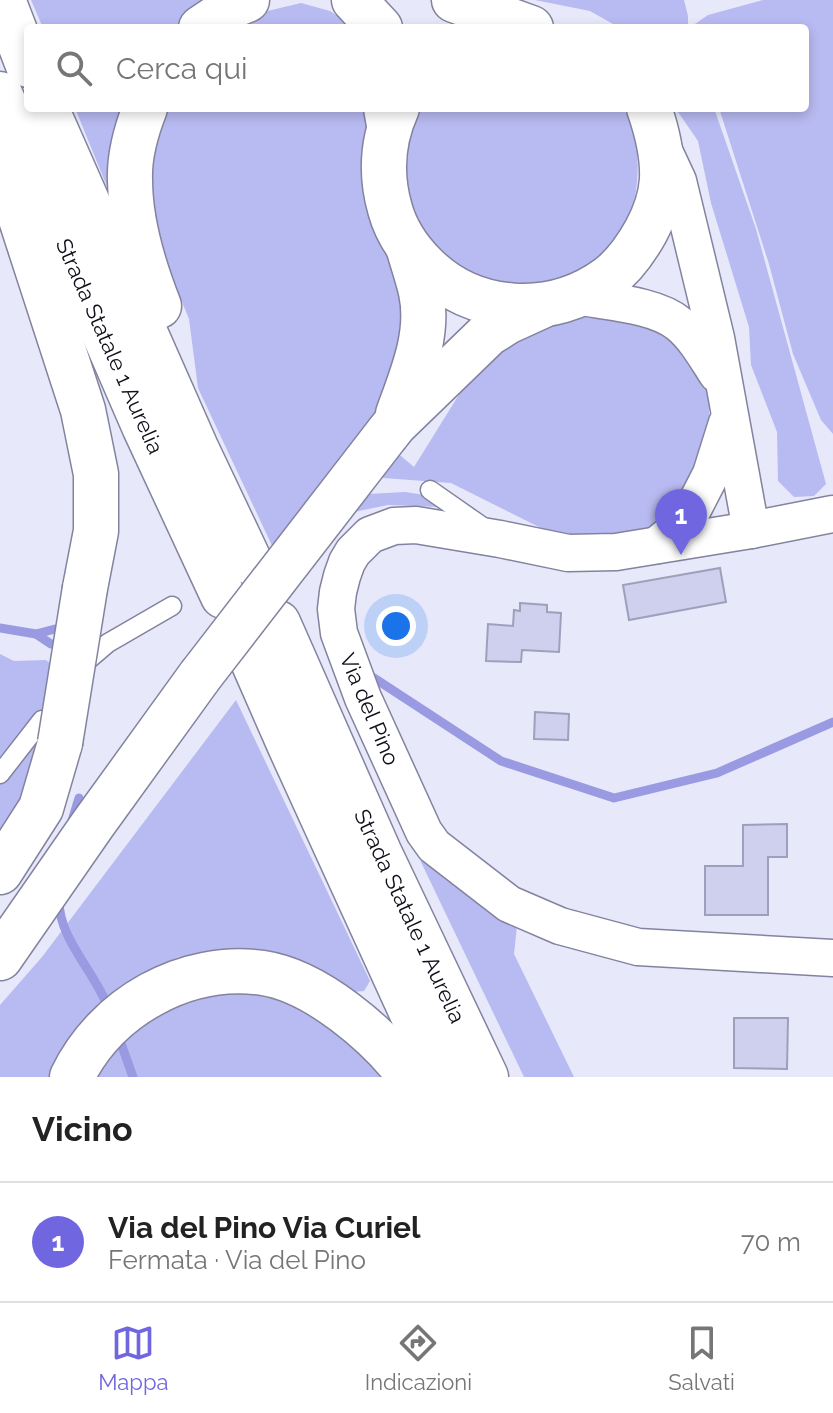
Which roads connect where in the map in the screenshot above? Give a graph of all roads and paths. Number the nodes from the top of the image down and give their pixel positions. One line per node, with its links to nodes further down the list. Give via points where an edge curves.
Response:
1 (3, 0): 8 (main road)
2 (247, 0): 5 (main road)
3 (354, 0): 6 (main road)
4 (454, 0): 7 (main road)
5 (207, 24)
6 (376, 24)
7 (520, 24)
8 (24, 55)
9 (0, 94): 26 (main road, Strada Statale 1 Aurelia)
10 (48, 112): 19 (main road, Strada Statale 1 Aurelia)
11 (143, 112): 19 (main road, via 131,161 133,210 150,283 183,373)
12 (391, 114): 15 (main road, via 383,157 384,190)
13 (654, 126): 16 (main road, via 662,181 653,218 635,251 609,278); 17 (street, via 678,181)
14 (0, 141): 31 (main road, bridge, via 83,410 96,474 96,531)
15 (409, 250): 16 (main road, via 436,277 470,296 506,306); 18 (main road, via 422,293 423,329 416,364)
16 (560, 301): 17 (street, via 657,312 678,323); 18 (main road, via 488,334)
17 (726, 392): 22 (street); 24 (street, via 728,419 711,474 686,521)
18 (391, 429): 34 (main road, bridge, via 200,676)
19 (196, 448): 25 (main road, Strada Statale 1 Aurelia)
20 (430, 490): 23 (lane)
21 (833, 514): 22 (street, Via del Pino)
22 (751, 530): 24 (street, Via del Pino)
23 (500, 539): 24 (street, Via del Pino, via 568,553); 35 (street, Via del Pino, via 416,525 381,530 353,552 338,592 345,652 417,820 434,846 509,904 560,926 638,947)
24 (657, 545)
25 (250, 562)
26 (223, 596)
27 (172, 606): 30 (lane)
28 (278, 623): 39 (main road, Strada Statale 1 Aurelia)
29 (251, 657): 38 (main road, Strada Statale 1 Aurelia)
30 (88, 660)
31 (51, 732): 32 (lane); 33 (main road, via 41,808)
32 (0, 774)
33 (0, 872)
34 (7, 948)
35 (833, 958)
36 (82, 1061): 37 (main road, via 117,1018 150,994 198,976 264,973 342,1011 370,1032)
37 (410, 1077)
38 (441, 1077)
39 (486, 1077)

